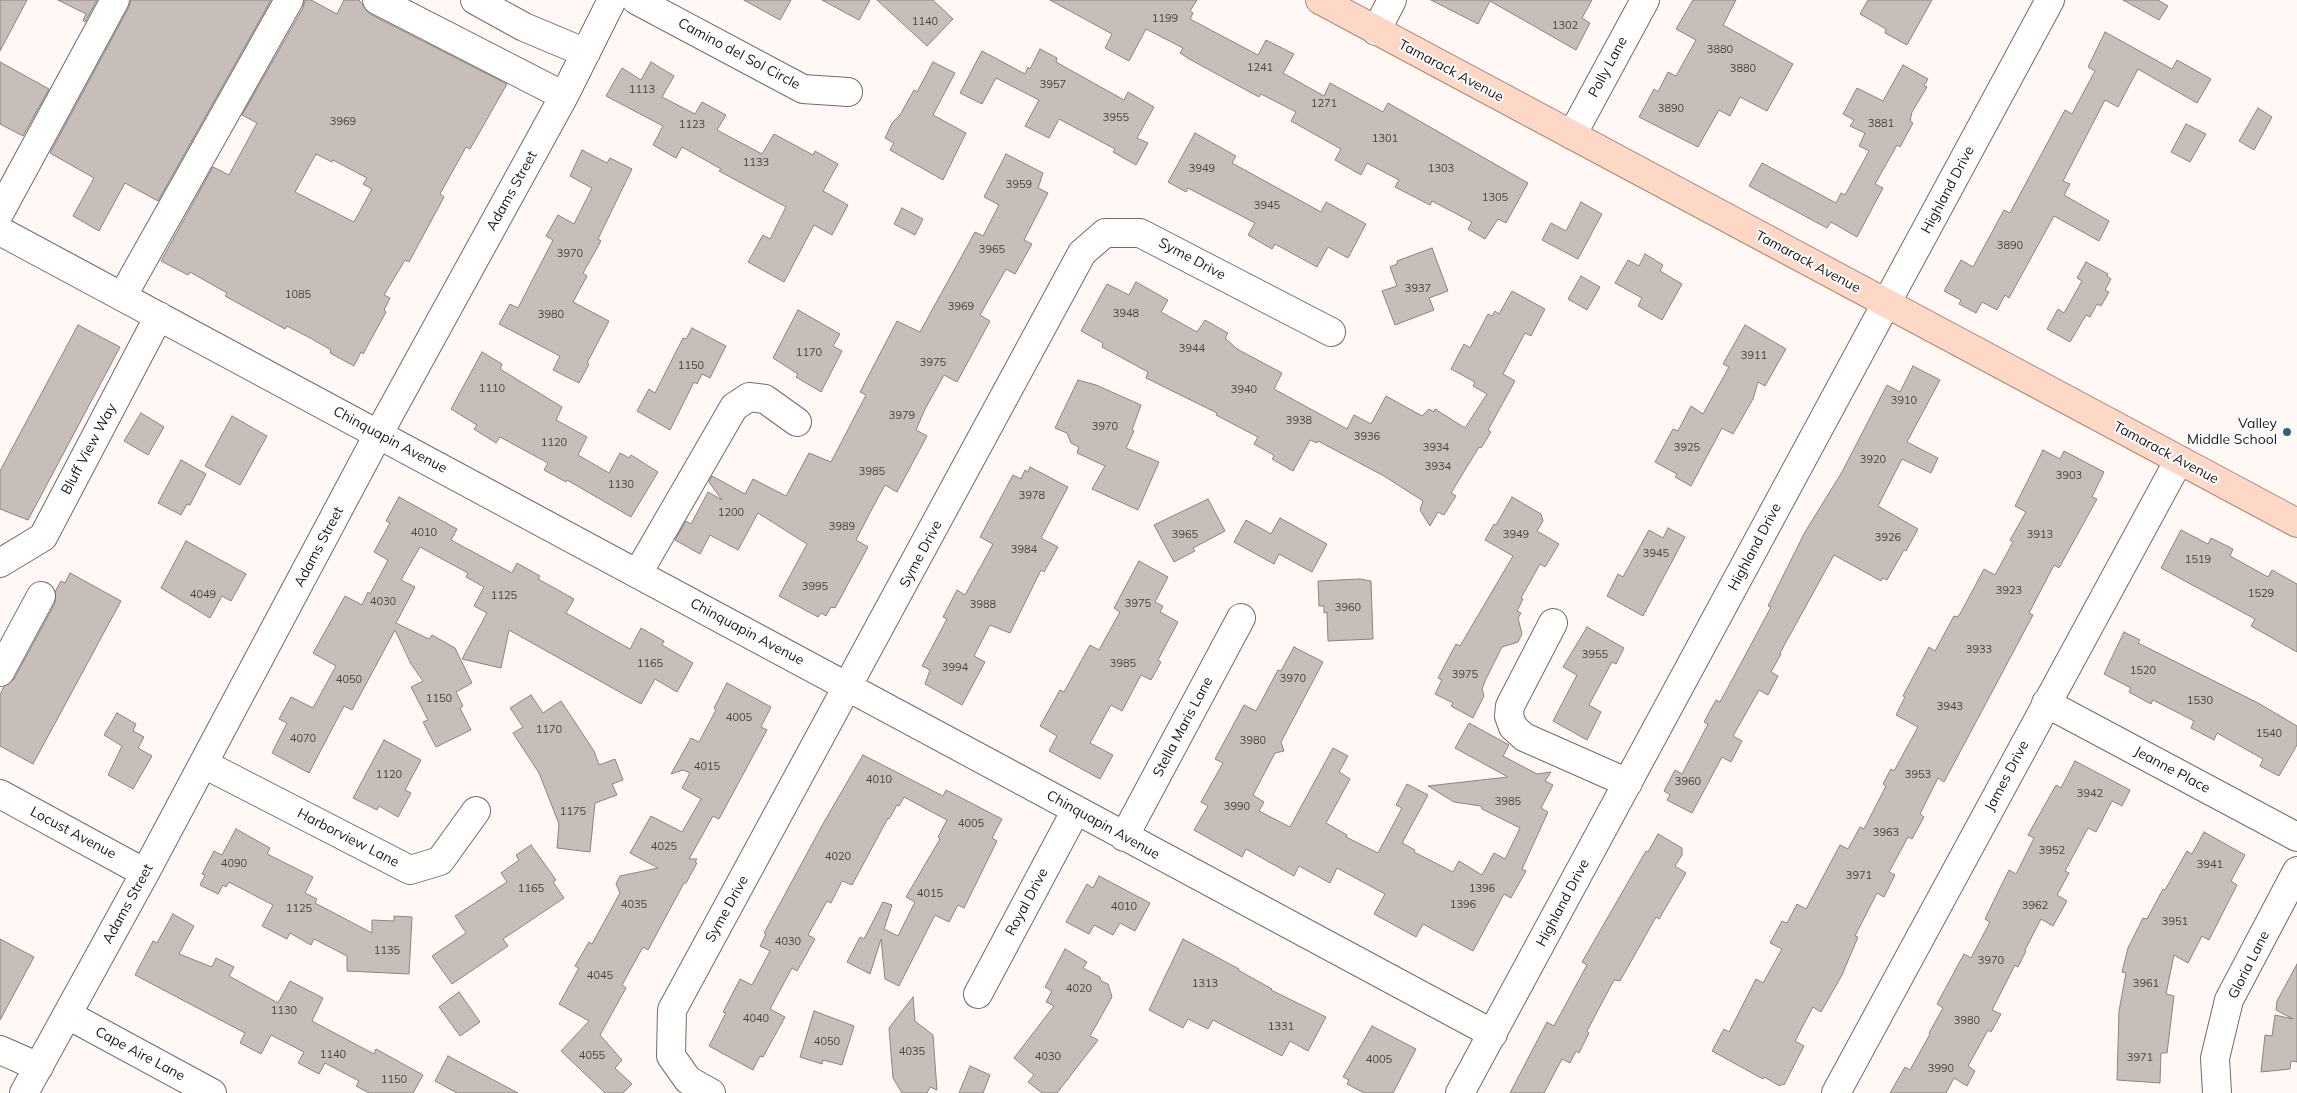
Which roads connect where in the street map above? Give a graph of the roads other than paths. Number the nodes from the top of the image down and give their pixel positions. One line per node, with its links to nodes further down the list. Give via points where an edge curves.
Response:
1 (115, 0): 16 (street)
2 (289, 0): 18 (street)
3 (377, 0): 14 (street)
4 (475, 0): 12 (street, via 524,27)
5 (612, 0): 12 (street, Adams Street)
6 (636, 0): 13 (street, Camino del Sol Circle, via 804,89)
7 (1320, 0): 11 (main road, Tamarack Avenue)
8 (1392, 0): 11 (street)
9 (1645, 0): 15 (street, Polly Lane)
10 (2050, 0): 19 (street, Highland Drive)
11 (1376, 31): 15 (main road, Tamarack Avenue)
12 (586, 53): 14 (street, Adams Street)
13 (848, 92)
14 (564, 96): 23 (street, Adams Street)
15 (1572, 135): 19 (main road, Tamarack Avenue)
16 (0, 212)
17 (0, 231): 18 (street, Chinquapin Avenue)
18 (122, 297): 20 (street, Chinquapin Avenue)
19 (1886, 304): 24 (main road, Tamarack Avenue); 36 (street, Highland Drive)
20 (159, 316): 23 (street, Chinquapin Avenue); 26 (street, Bluff View Way, via 43,537)
21 (1330, 332): 33 (street, Syme Drive, via 1140,232 1105,233 1082,253)
22 (797, 422): 27 (street, via 766,399 749,397 734,407)
23 (379, 433): 27 (street, Chinquapin Avenue); 35 (street, Adams Street)
24 (2179, 460): 25 (main road, Tamarack Avenue); 34 (street, James Drive)
25 (2297, 523)
26 (0, 563)
27 (638, 573): 33 (street, Chinquapin Avenue)
28 (41, 596): 31 (street)
29 (1242, 618): 40 (street, Stella Maris Lane)
30 (1553, 623): 36 (street, via 1510,706 1509,716 1514,727 1524,738)
31 (7, 642): 32 (street)
32 (0, 672)
33 (849, 687): 38 (street, Chinquapin Avenue); 51 (street, Syme Drive, via 672,1010 671,1056 688,1080)
34 (2046, 703): 41 (street, Jeanne Place); 53 (street, James Drive)
35 (204, 764): 39 (street, Harborview Lane, via 410,870 440,861); 43 (street, Adams Street)
36 (1628, 783): 46 (street, Highland Drive)
37 (0, 794): 43 (street, Locust Avenue)
38 (1076, 810): 40 (street, Chinquapin Avenue); 44 (street, Royal Drive)
39 (476, 811)
40 (1124, 837): 46 (street, Chinquapin Avenue)
41 (2297, 837)
42 (2297, 871): 54 (street, Gloria Lane, via 2229,1000 2215,1058)
43 (145, 873): 45 (street, Adams Street)
44 (978, 994)
45 (68, 1015): 48 (street, Adams Street); 49 (street, Cape Aire Lane)
46 (1493, 1034): 52 (street, Highland Drive)
47 (0, 1050): 48 (street)
48 (39, 1067): 50 (street, Adams Street)
49 (198, 1090)
50 (24, 1093)
51 (712, 1093)
52 (1460, 1093)
53 (1836, 1093)
54 (2217, 1093)

